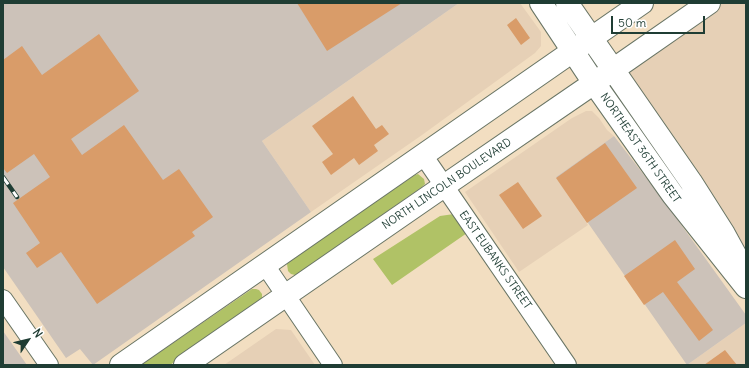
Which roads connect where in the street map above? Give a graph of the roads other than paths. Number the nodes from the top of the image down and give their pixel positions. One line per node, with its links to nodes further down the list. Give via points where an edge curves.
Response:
1 (541, 3): 6 (main road, NORTHEAST 36TH STREET)
2 (567, 3): 5 (main road, NORTHEAST 36TH STREET)
3 (642, 3): 5 (main road)
4 (709, 3): 7 (main road, NORTH LINCOLN BOULEVARD)
5 (591, 38): 6 (main road); 7 (main road, NORTHEAST 36TH STREET)
6 (573, 50): 8 (main road, NORTHEAST 36TH STREET); 9 (main road)
7 (612, 70): 8 (main road, NORTH LINCOLN BOULEVARD); 12 (main road, NORTHEAST 36TH STREET, via 691,182)
8 (594, 83): 10 (main road, NORTH LINCOLN BOULEVARD); 13 (main road, NORTHEAST 36TH STREET, via 673,195)
9 (423, 155): 10 (street, EAST EUBANKS STREET); 11 (main road)
10 (444, 186): 14 (main road, NORTH LINCOLN BOULEVARD); 20 (street, EAST EUBANKS STREET)
11 (265, 265): 14 (street); 17 (main road)
12 (746, 274)
13 (746, 287)
14 (285, 296): 18 (main road, NORTH LINCOLN BOULEVARD); 19 (street)
15 (3, 299): 16 (street)
16 (49, 365)
17 (121, 365)
18 (185, 365)
19 (333, 365)
20 (567, 365)

